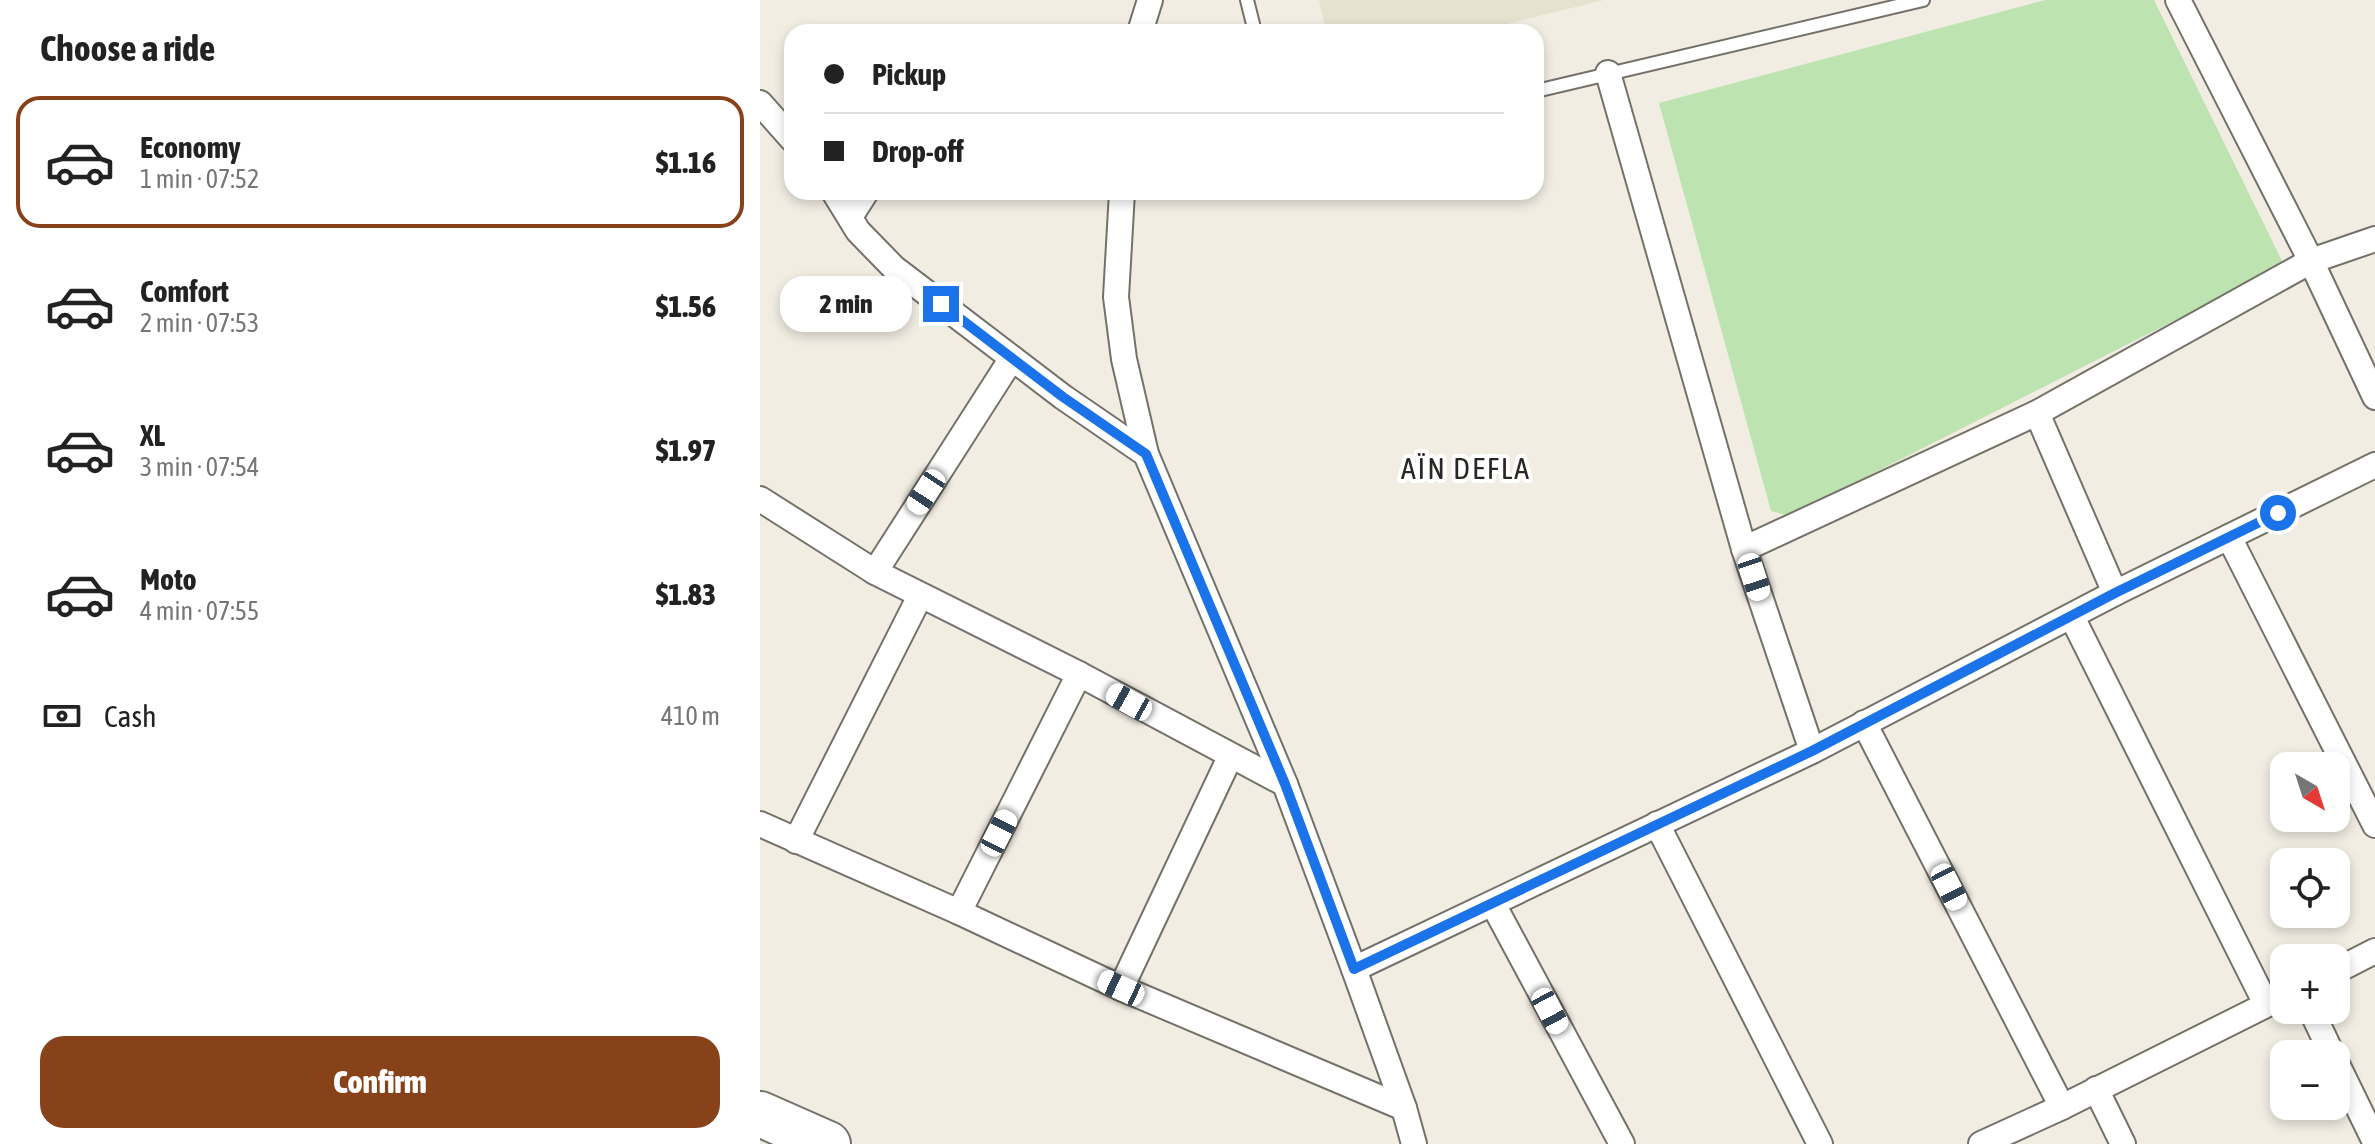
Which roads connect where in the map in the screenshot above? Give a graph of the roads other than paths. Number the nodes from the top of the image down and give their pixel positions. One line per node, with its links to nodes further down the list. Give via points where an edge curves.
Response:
1 (1150, 0): 5 (street)
2 (1247, 0): 6 (lane)
3 (1923, 0): 7 (lane)
4 (2178, 0): 16 (street)
5 (1142, 24)
6 (1253, 24)
7 (1608, 73): 8 (lane); 24 (street)
8 (1544, 89)
9 (760, 103): 10 (street)
10 (784, 130)
11 (839, 200): 14 (street)
12 (861, 200): 14 (street)
13 (1122, 200): 20 (street, via 1116,297)
14 (850, 217): 17 (street, via 894,268)
15 (2375, 239): 16 (street)
16 (2311, 261): 18 (street); 19 (street)
17 (1012, 358): 20 (street); 25 (street)
18 (2375, 397)
19 (2037, 413): 24 (street); 26 (street)
20 (1146, 454): 33 (street)
21 (2375, 465): 23 (street)
22 (763, 508): 25 (street)
23 (2229, 537): 26 (street); 36 (street)
24 (1744, 549): 31 (street)
25 (875, 572): 27 (street)
26 (2115, 593): 28 (street)
27 (920, 596): 29 (street); 37 (street)
28 (2072, 617): 30 (street); 44 (street)
29 (1079, 674): 32 (street); 39 (street)
30 (1864, 723): 31 (street); 48 (street)
31 (1812, 751): 35 (street)
32 (1230, 757): 33 (street); 43 (street)
33 (1285, 784): 42 (street)
34 (760, 824): 37 (street)
35 (1657, 824): 38 (street); 55 (street)
36 (2375, 825)
37 (796, 841): 39 (street)
38 (1493, 904): 42 (street); 54 (street)
39 (959, 912): 43 (street)
40 (2375, 951): 41 (street)
41 (2350, 964)
42 (1354, 969): 49 (street)
43 (1121, 988): 49 (street)
44 (2270, 991)
45 (2270, 1002): 46 (street)
46 (2096, 1089): 48 (street); 57 (street)
47 (2350, 1091): 51 (street)
48 (2062, 1107): 56 (street)
49 (1404, 1108): 53 (street)
50 (760, 1114): 52 (highway)
51 (2375, 1142)
52 (828, 1144)
53 (1414, 1144)
54 (1622, 1144)
55 (1820, 1144)
56 (1981, 1144)
57 (2123, 1144)

